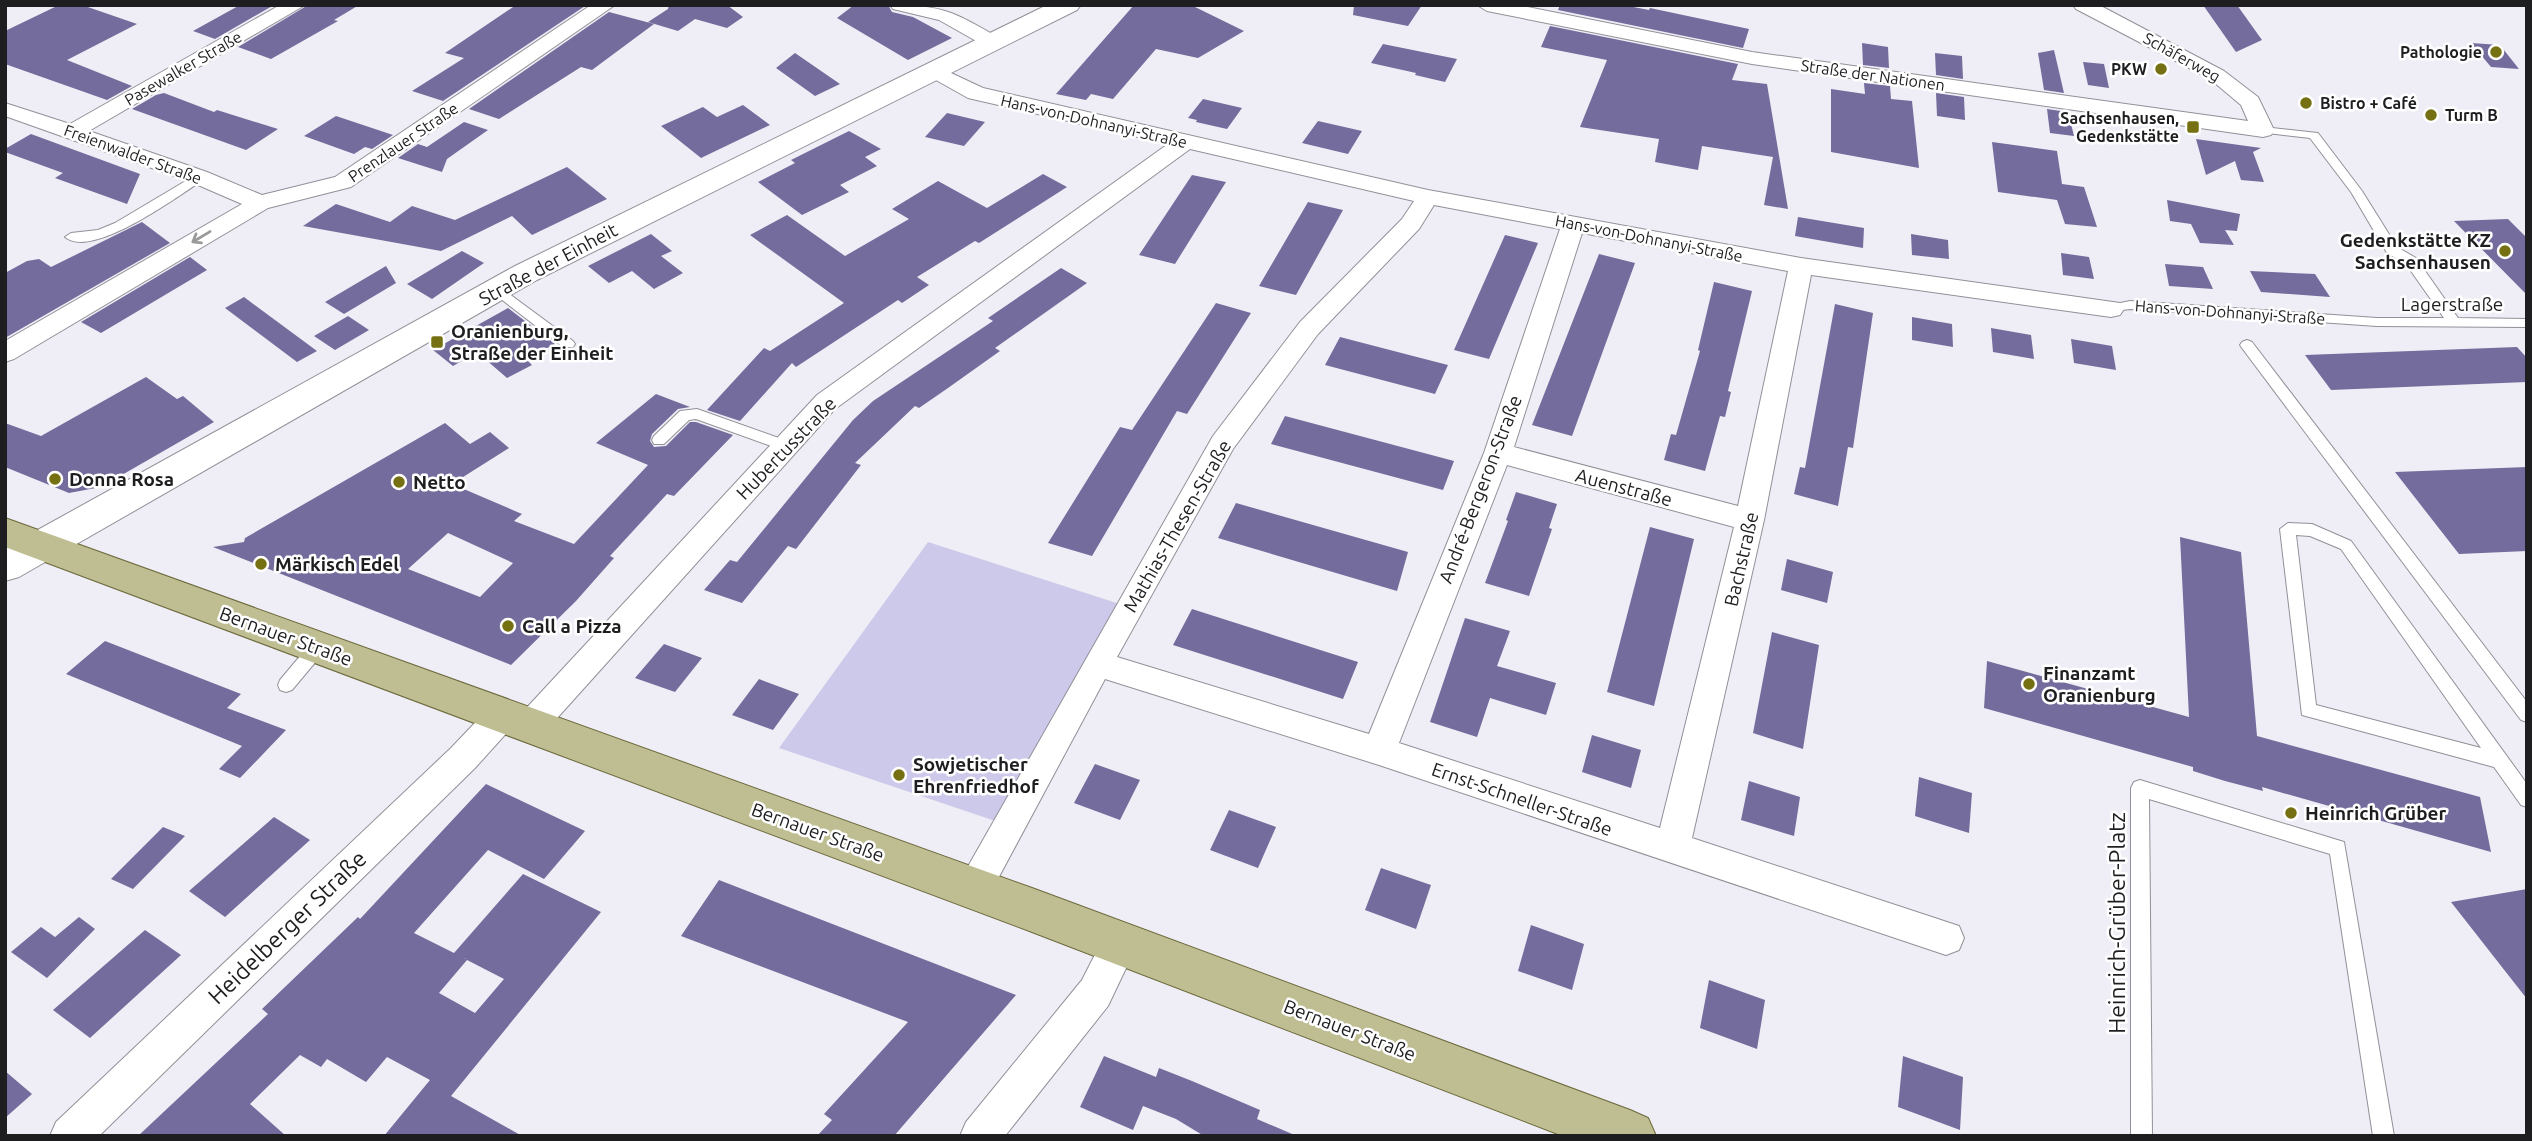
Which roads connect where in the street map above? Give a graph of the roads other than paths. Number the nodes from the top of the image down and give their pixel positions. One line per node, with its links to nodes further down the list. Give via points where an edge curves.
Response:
1 (295, 5): 11 (street, Pasewalker Straße)
2 (605, 5): 15 (street, Prenzlauer Straße, via 343,182)
3 (900, 5): 7 (street, via 946,16)
4 (1068, 5): 7 (street, Straße der Einheit)
5 (1487, 5): 10 (street, Straße der Nationen, via 1752,58)
6 (2083, 5): 10 (street, Schäferweg, via 2217,75 2250,102)
7 (992, 42): 8 (street, Straße der Einheit)
8 (934, 71): 12 (street, Hans-von-Dohnanyi-Straße, via 976,93); 19 (street, Straße der Einheit)
9 (5, 109): 11 (street, Freienwalder Straße)
10 (2263, 130): 22 (lane, via 2314,135 2392,250 2410,261)
11 (72, 132): 13 (street, Freienwalder Straße)
12 (1185, 142): 14 (street, Hans-von-Dohnanyi-Straße); 28 (street, Hubertusstraße, via 825,402)
13 (199, 177): 15 (street, Freienwalder Straße); 17 (lane, via 97,236)
14 (1428, 197): 16 (street, Hans-von-Dohnanyi-Straße); 34 (street, Mathias-Thesen-Straße, via 1411,224 1309,328 1223,443)
15 (260, 203): 26 (street, Prenzlauer Straße, one-way to 26)
16 (1573, 224): 18 (street, Hans-von-Dohnanyi-Straße); 29 (street, André-Bergeron-Straße)
17 (71, 237)
18 (1801, 266): 20 (street, Hans-von-Dohnanyi-Straße); 30 (street, Bachstraße)
19 (498, 289): 24 (lane); 31 (street, Straße der Einheit)
20 (2111, 309): 21 (lane, Hans-von-Dohnanyi-Straße, via 2130,304)
21 (2377, 322): 22 (lane, Lagerstraße)
22 (2454, 323): 23 (lane, Lagerstraße)
23 (2527, 323)
24 (568, 344)
25 (2247, 345): 36 (lane)
26 (5, 353)
27 (659, 440): 28 (lane, via 685,415 697,414)
28 (785, 446): 37 (street, Hubertusstraße)
29 (1498, 453): 30 (street, Auenstraße); 38 (street, André-Bergeron-Straße)
30 (1750, 520): 41 (street, Bachstraße)
31 (22, 539): 32 (street, Straße der Einheit); 33 (main road, Bernauer Straße)
32 (5, 566)
33 (317, 648): 35 (lane); 37 (main road, Bernauer Straße)
34 (1098, 664): 38 (street, Ernst-Schneller-Straße); 42 (street, Mathias-Thesen-Straße)
35 (286, 685)
36 (2527, 715)
37 (516, 721): 42 (main road, Bernauer Straße); 45 (street, Heidelberger Straße, via 463,758)
38 (1379, 751): 41 (street, Ernst-Schneller-Straße)
39 (2501, 761): 39 (lane, via 2346,545 2312,530 2288,529 2308,710); 40 (lane)
40 (2527, 799)
41 (1672, 849): 43 (street, Ernst-Schneller-Straße)
42 (974, 889): 44 (main road, Bernauer Straße)
43 (1946, 938)
44 (1120, 943): 46 (street, via 1096,993); 47 (main road, Bernauer Straße)
45 (70, 1136)
46 (980, 1136)
47 (1630, 1136)
48 (2142, 1136): 49 (lane, Heinrich-Grüber-Platz, via 2140,788 2338,849)
49 (2384, 1136)

